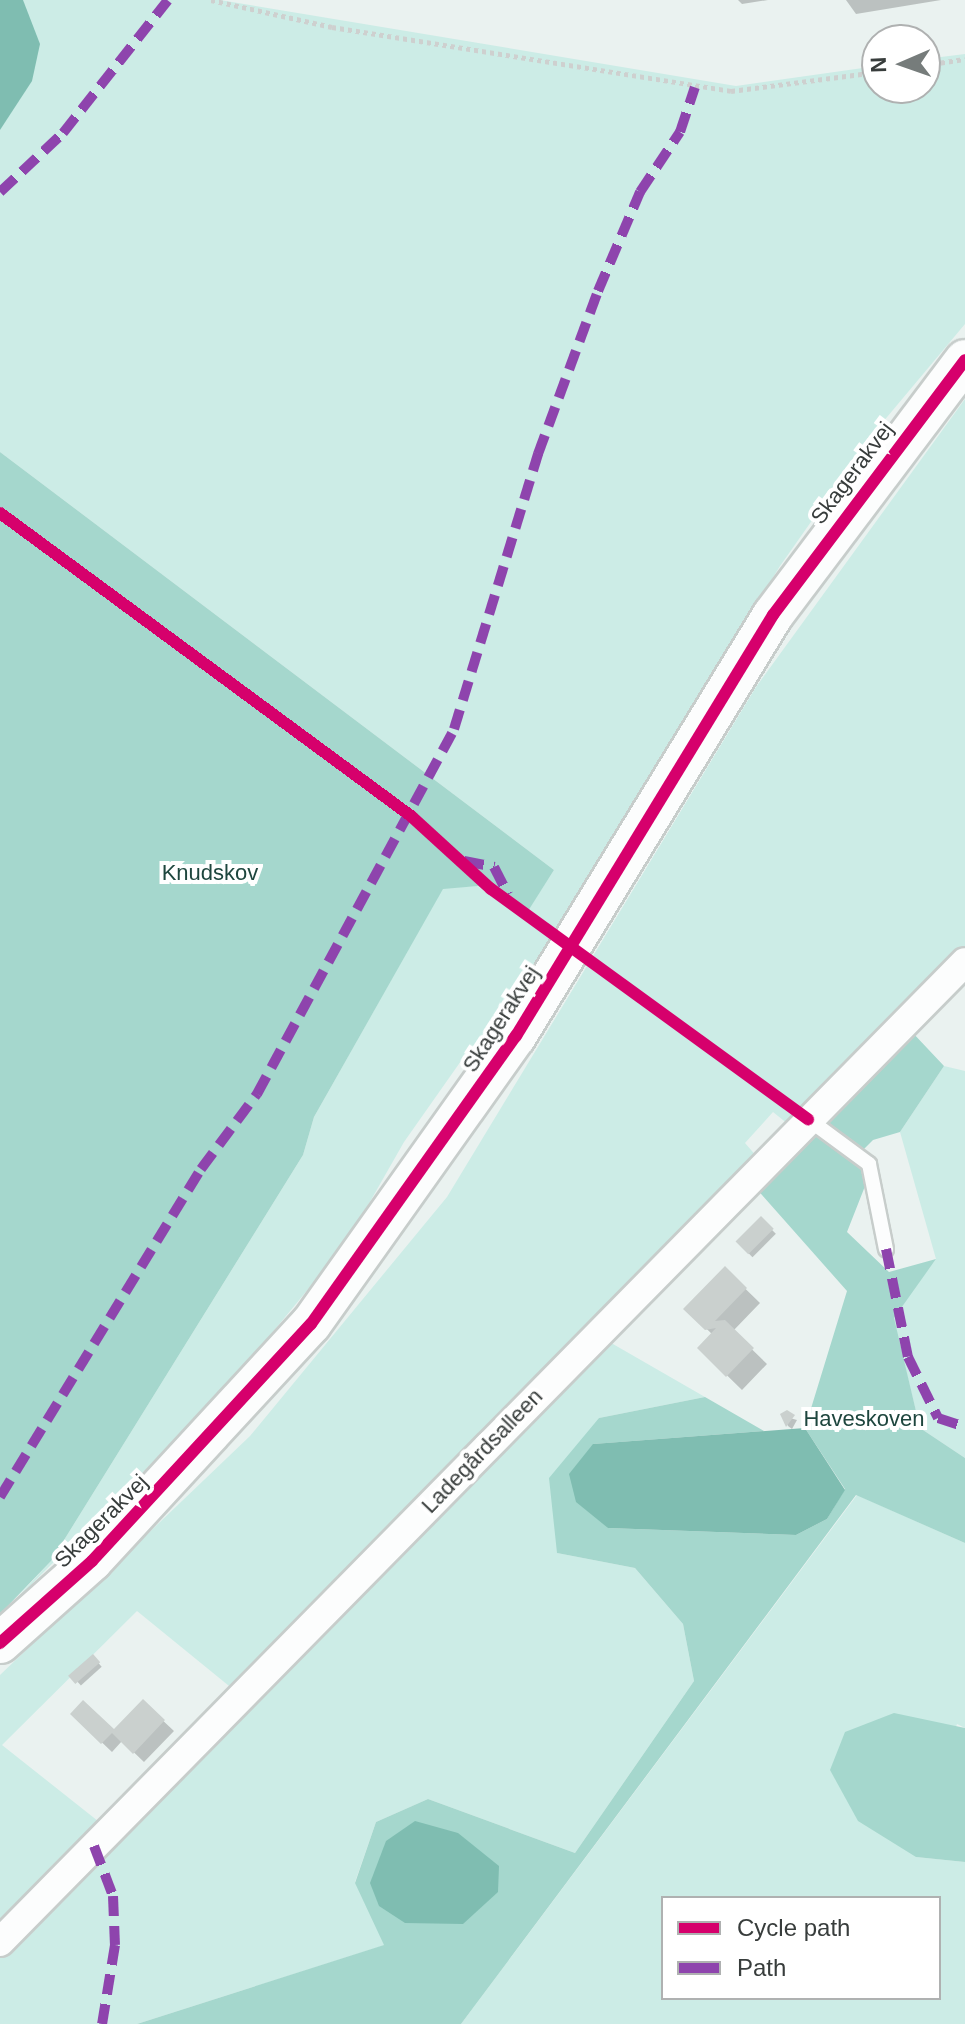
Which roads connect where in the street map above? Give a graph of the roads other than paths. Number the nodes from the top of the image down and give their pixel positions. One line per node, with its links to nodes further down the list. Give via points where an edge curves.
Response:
1 (965, 360): 5 (street, Skagerakvej, via 773,615 516,1036 320,1312 92,1561)
2 (965, 962): 3 (street, Ladegårdsalleen)
3 (808, 1119): 4 (lane, via 869,1164); 6 (street, Ladegårdsalleen)
4 (886, 1249)
5 (0, 1643)
6 (0, 1942)

